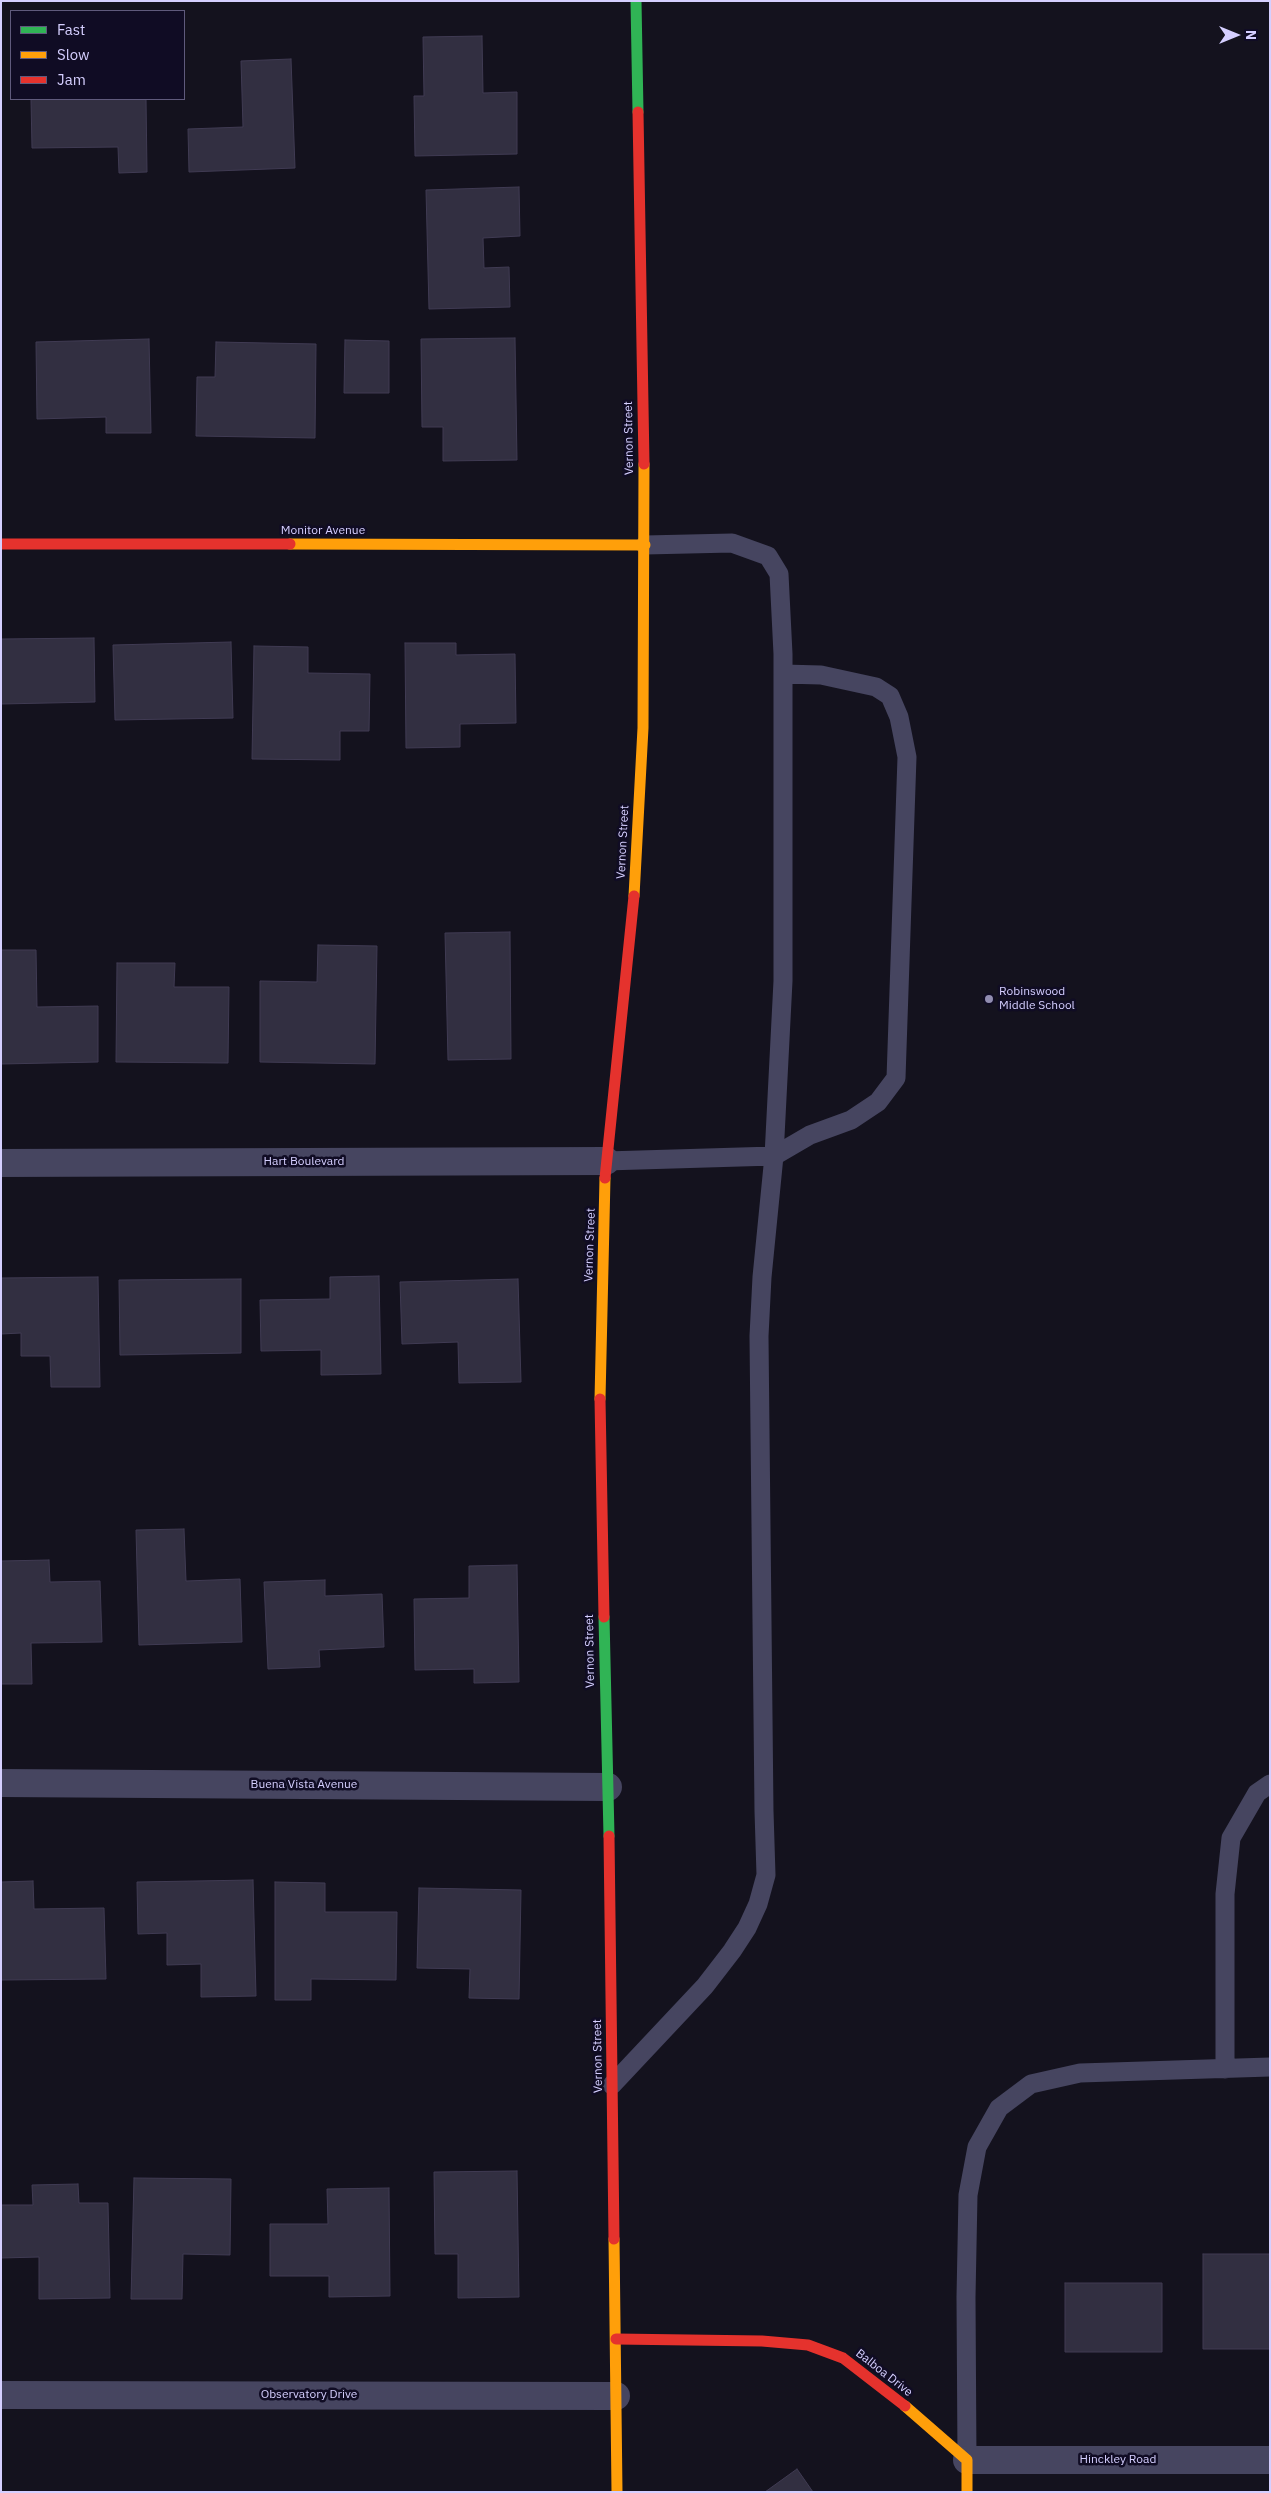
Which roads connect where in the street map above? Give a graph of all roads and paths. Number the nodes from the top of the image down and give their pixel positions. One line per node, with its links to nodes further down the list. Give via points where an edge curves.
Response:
1 (636, 1): 3 (street, Vernon Street)
2 (1, 544): 3 (street, Monitor Avenue)
3 (645, 545): 4 (lane, via 732,543 768,556 779,574); 6 (street, Vernon Street, via 643,728 635,886)
4 (782, 674): 5 (lane, via 782,981); 5 (lane, via 820,675 854,681 876,687 890,696 899,717 907,757 896,1078 878,1102 851,1120 810,1135)
5 (774, 1156): 6 (lane); 13 (lane, via 762,1277 760,1336 766,1875 758,1904 732,1951)
6 (606, 1161): 7 (street, Hart Boulevard); 10 (street, Vernon Street, via 600,1367)
7 (1, 1163)
8 (1, 1783): 10 (street, Buena Vista Avenue)
9 (1270, 1784): 12 (lane, via 1257,1793 1231,1838 1225,1894)
10 (608, 1787): 13 (street, Vernon Street)
11 (1270, 2068): 12 (lane)
12 (1225, 2069): 17 (lane, via 1080,2074 1032,2084 999,2108 977,2146 968,2195)
13 (612, 2085): 14 (street, Vernon Street)
14 (616, 2339): 16 (street, Vernon Street); 17 (street, Balboa Drive, via 762,2340 808,2345 843,2358 886,2389)
15 (1, 2395): 16 (street, Observatory Drive)
16 (616, 2396): 19 (street, Vernon Street)
17 (967, 2460): 18 (street, Hinckley Road); 20 (street)
18 (1270, 2460)
19 (617, 2492)
20 (967, 2492)

